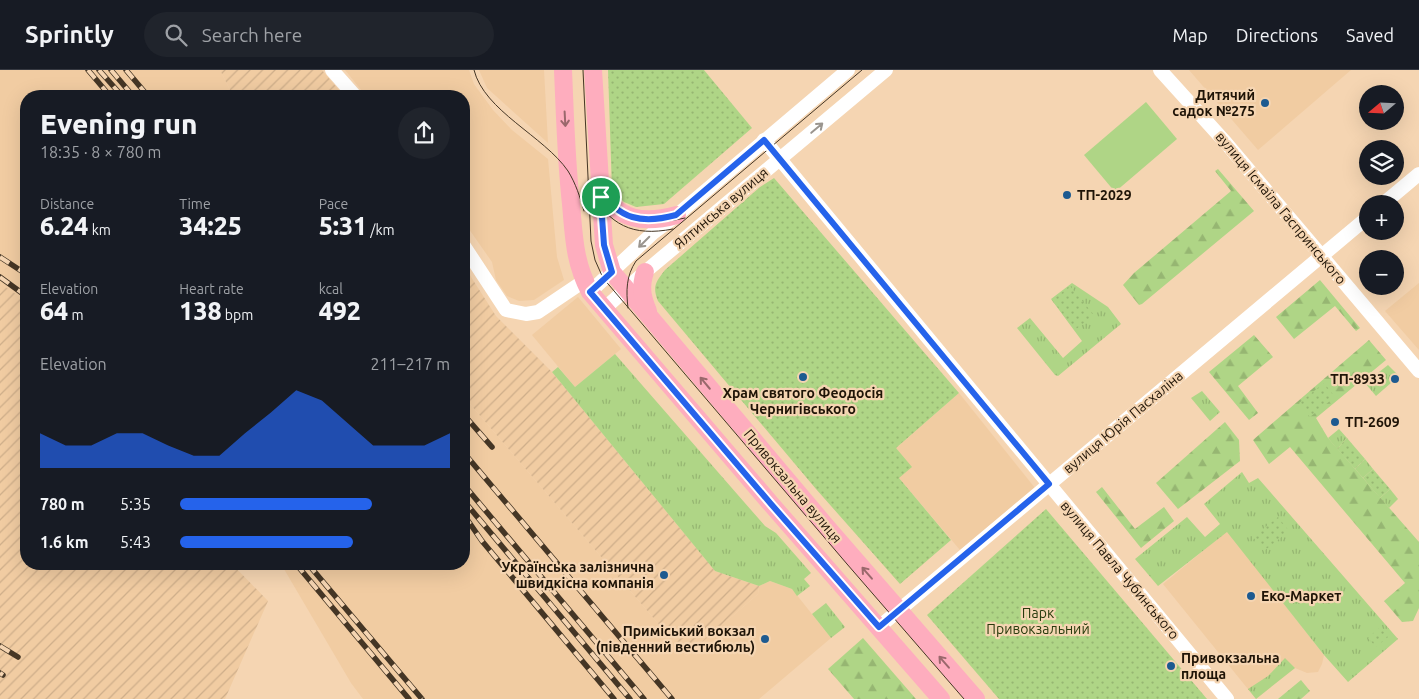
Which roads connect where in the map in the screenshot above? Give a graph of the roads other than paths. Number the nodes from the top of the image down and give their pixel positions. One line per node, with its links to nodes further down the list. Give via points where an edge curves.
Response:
1 (332, 70): 7 (street)
2 (563, 70): 19 (main road, one-way to 19, via 575,247 578,266)
3 (593, 70): 11 (main road)
4 (848, 70): 8 (street, Ялтинська вулиця)
5 (886, 70): 9 (street, Ялтинська вулиця, one-way to 5)
6 (1160, 70): 16 (street, вулиця Ісмаїла Гаспринського)
7 (350, 90)
8 (764, 140): 9 (street, вулиця Павла Чубинського); 13 (street, Ялтинська вулиця)
9 (780, 159): 18 (street, Ялтинська вулиця); 24 (street, вулиця Павла Чубинського)
10 (1419, 174): 12 (street)
11 (600, 189): 13 (main road, via 614,208 631,217 648,220); 17 (main road, via 604,245)
12 (1394, 195)
13 (676, 215): 17 (street, Ялтинська вулиця, one-way to 17)
14 (1359, 224): 16 (street, вулиця Юрія Пасхаліна)
15 (470, 255): 19 (street, Ялтинська вулиця, via 506,310 526,314 538,312)
16 (1322, 255): 23 (street, вулиця Ісмаїла Гаспринського); 24 (street, вулиця Юрія Пасхаліна)
17 (612, 272): 19 (street, Ялтинська вулиця); 20 (main road, Привокзальна вулиця)
18 (645, 272): 20 (street, Ялтинська вулиця); 22 (main road, via 642,299)
19 (587, 286): 21 (main road, Привокзальна вулиця)
20 (626, 289): 21 (street, Ялтинська вулиця); 22 (main road, Привокзальна вулиця)
21 (604, 309): 26 (main road, Привокзальна вулиця)
22 (650, 319): 25 (main road, Привокзальна вулиця, one-way to 22)
23 (1419, 371)
24 (1049, 484): 25 (street, вулиця Юрія Пасхаліна); 29 (street, вулиця Павла Чубинського)
25 (899, 610): 26 (street, вулиця Юрія Пасхаліна); 28 (main road, Привокзальна вулиця, one-way to 25)
26 (879, 627): 27 (main road, Привокзальна вулиця)
27 (940, 699)
28 (976, 699)
29 (1227, 699)

